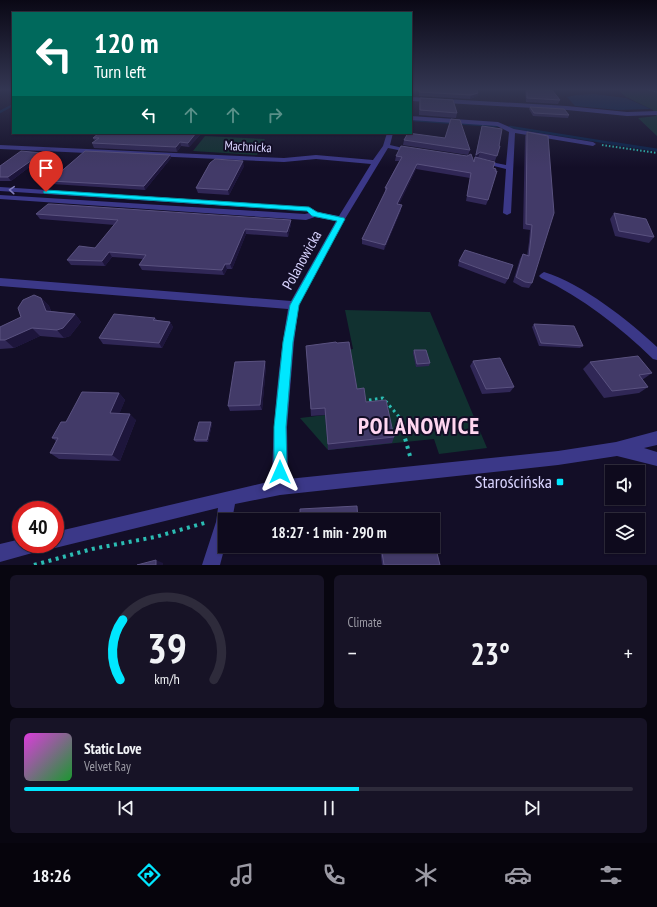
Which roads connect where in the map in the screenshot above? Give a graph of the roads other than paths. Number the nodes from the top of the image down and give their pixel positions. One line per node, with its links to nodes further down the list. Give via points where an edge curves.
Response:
1 (412, 118): 2 (street, via 498,124)
2 (512, 131): 4 (street); 10 (street)
3 (390, 134): 5 (street, Polanowicka)
4 (593, 144)
5 (386, 146): 7 (street); 9 (street, Polanowicka)
6 (0, 147): 9 (street, Machnicka, via 284,160 316,157)
7 (419, 152)
8 (478, 161): 10 (street)
9 (375, 162): 15 (street, Polanowicka)
10 (510, 168): 13 (street)
11 (0, 189): 14 (street, one-way to 11, via 309,209)
12 (0, 197): 14 (street, via 306,217)
13 (507, 213)
14 (314, 214): 15 (street)
15 (341, 219): 18 (street, Polanowicka)
16 (544, 276): 19 (street, via 562,283 582,296 644,341)
17 (0, 282): 18 (street)
18 (294, 305): 23 (street, Polanowicka, via 280,427)
19 (657, 355)
20 (657, 438): 21 (street)
21 (616, 449): 22 (street); 23 (street, via 558,458)
22 (657, 459)
23 (280, 487): 24 (street)
24 (228, 498): 25 (street); 28 (street)
25 (64, 538)
26 (12, 550): 27 (street)
27 (0, 553)
28 (211, 565)

